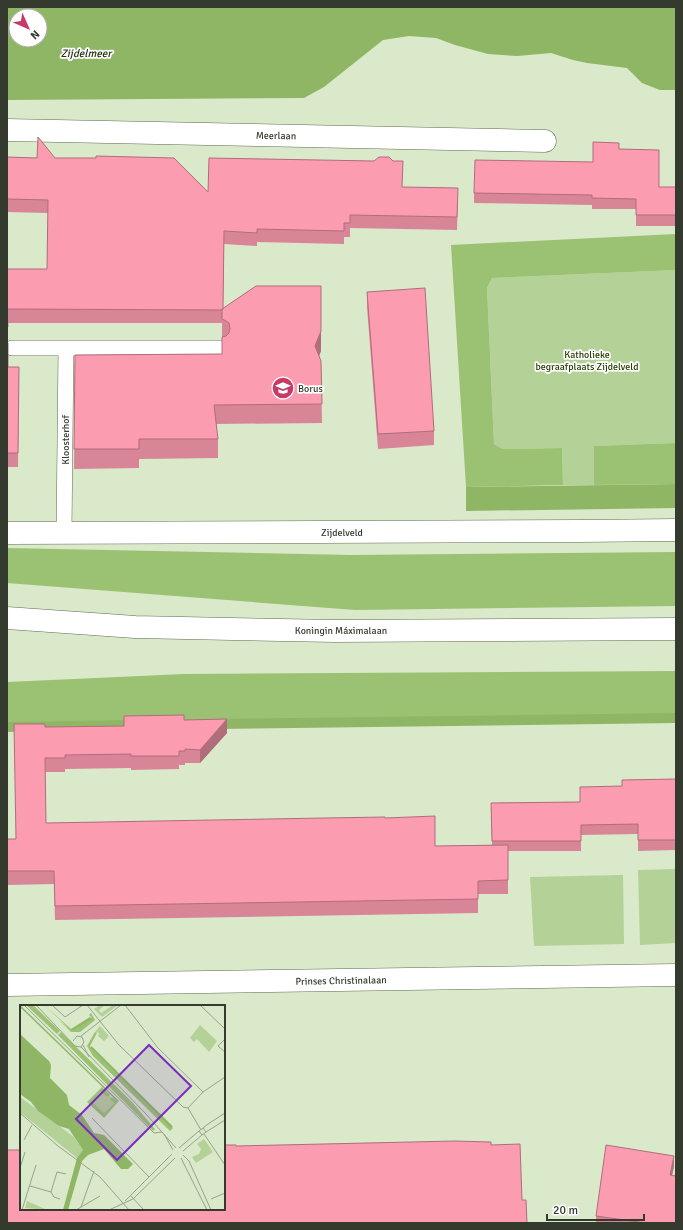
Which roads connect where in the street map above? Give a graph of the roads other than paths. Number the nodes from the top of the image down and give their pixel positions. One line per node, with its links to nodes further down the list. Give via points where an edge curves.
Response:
1 (7, 130): 2 (street, Meerlaan)
2 (546, 141)
3 (12, 348): 4 (lane)
4 (66, 348): 5 (lane); 8 (lane, Kloosterhof)
5 (221, 348)
6 (676, 530): 8 (street, Zijdelveld)
7 (7, 533): 8 (street, Zijdelveld)
8 (64, 533)
9 (7, 618): 10 (street, Koningin Máximalaan, via 158,628 336,631)
10 (676, 629)
11 (676, 975): 12 (street, Prinses Christinalaan)
12 (7, 985)

